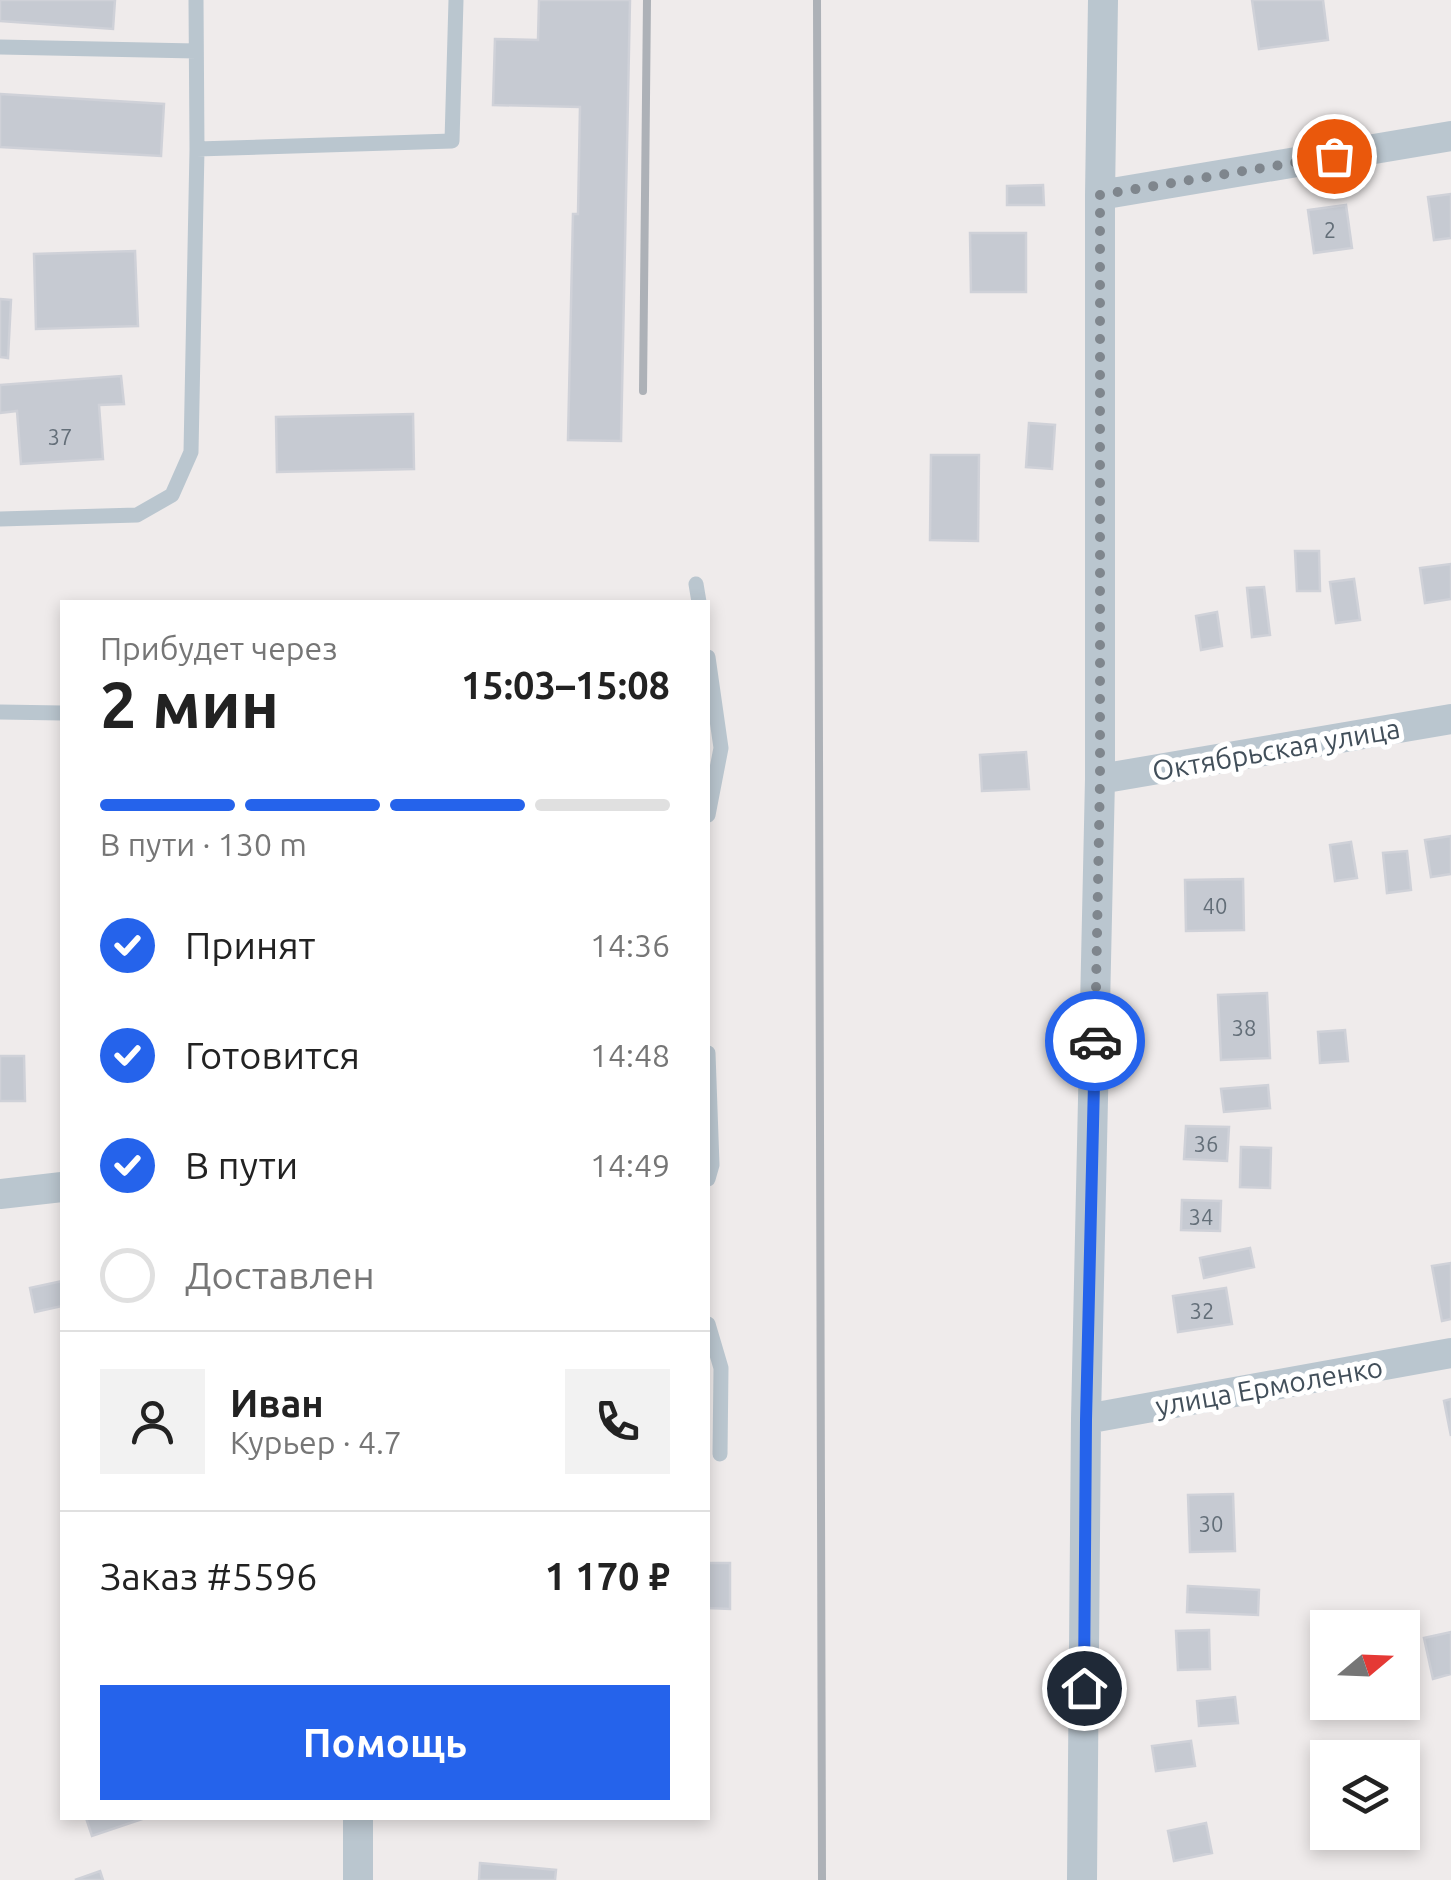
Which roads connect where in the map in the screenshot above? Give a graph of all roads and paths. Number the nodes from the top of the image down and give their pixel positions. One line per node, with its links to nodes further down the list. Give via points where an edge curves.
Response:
1 (196, 0): 5 (lane)
2 (456, 0): 7 (lane, via 452,141)
3 (1103, 0): 8 (street)
4 (0, 47): 5 (lane)
5 (196, 51): 7 (lane)
6 (1451, 136): 8 (street)
7 (197, 149): 9 (lane, via 191,452 172,495 137,515)
8 (1100, 195): 16 (street)
9 (0, 519)
10 (696, 584): 11 (lane)
11 (699, 600)
12 (710, 670): 17 (lane, via 722,748)
13 (0, 712): 14 (lane)
14 (60, 713)
15 (1451, 720): 16 (street, Октябрьская улица)
16 (1100, 779): 24 (street)
17 (710, 805)
18 (710, 1110): 19 (lane)
19 (710, 1172)
20 (60, 1187): 21 (street)
21 (0, 1194)
22 (710, 1331): 25 (lane, via 721,1368)
23 (1451, 1353): 24 (street, улица Ермоленко)
24 (1086, 1420): 28 (street)
25 (720, 1454)
26 (358, 1820): 27 (street)
27 (358, 1880)
28 (1082, 1880)

